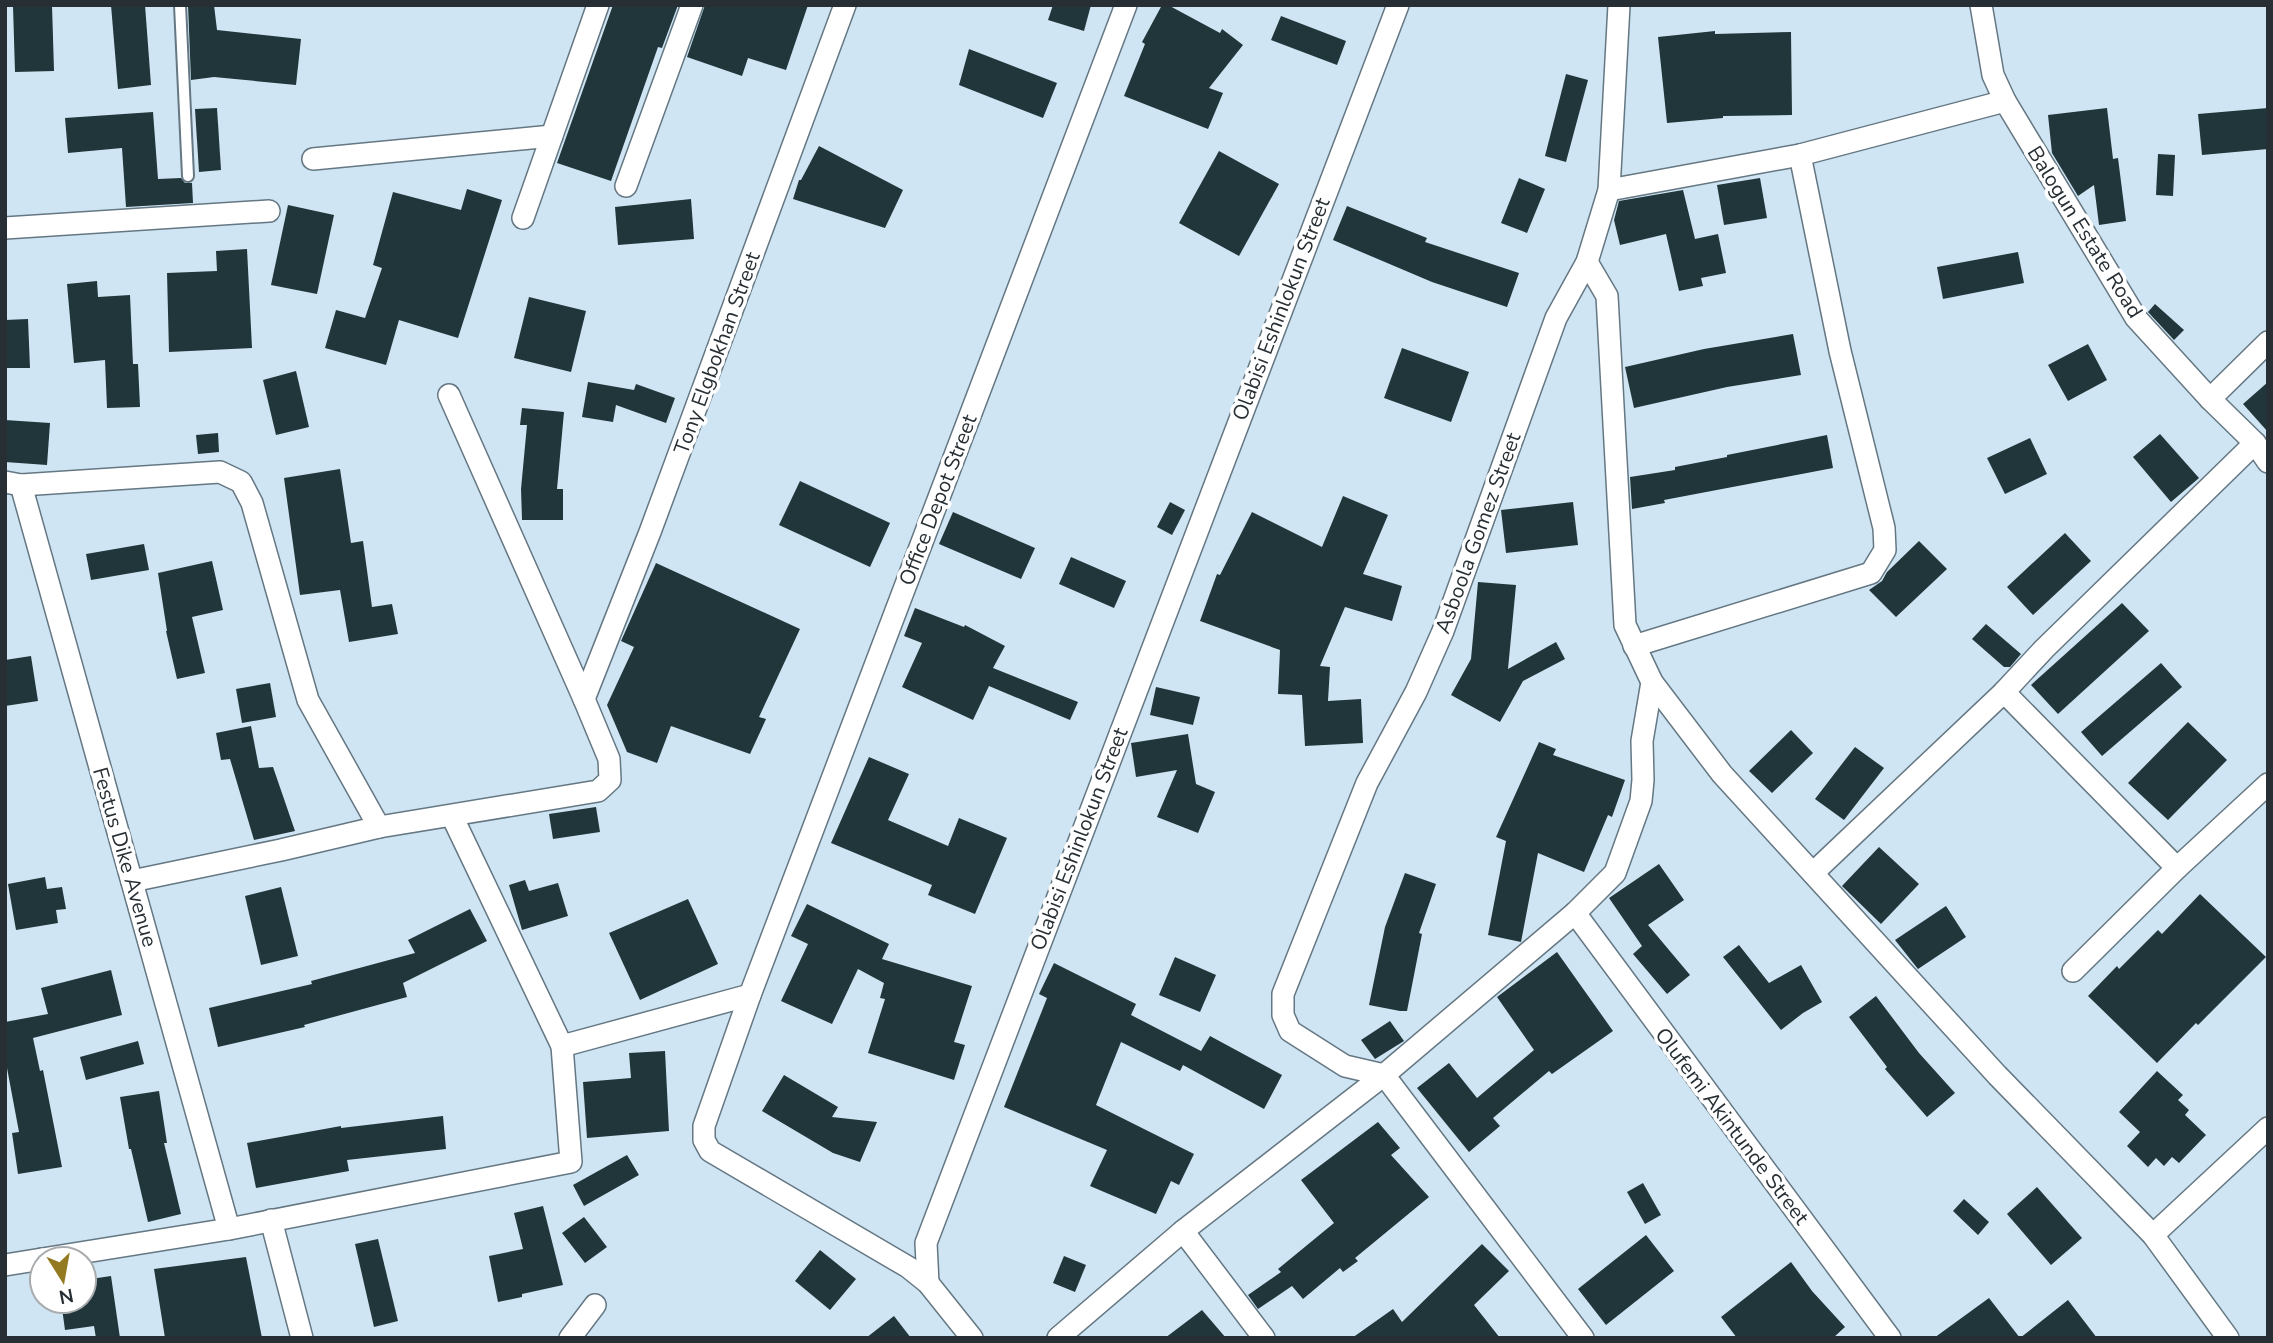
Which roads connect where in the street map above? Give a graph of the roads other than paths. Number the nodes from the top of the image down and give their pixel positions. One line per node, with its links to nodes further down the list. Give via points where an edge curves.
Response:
1 (180, 5): 13 (lane)
2 (598, 5): 10 (street)
3 (692, 5): 14 (street)
4 (845, 5): 29 (street, Tony Elgbokhan Street)
5 (1126, 5): 38 (street, Office Depot Street)
6 (1398, 5): 49 (street, Olabisi Eshinlokun Street, via 926,1243)
7 (1619, 5): 15 (street, Asboola Gomez Street)
8 (1981, 5): 9 (street, Balogun Estate Road, via 1993,75)
9 (2006, 101): 11 (street); 22 (street, Balogun Estate Road, via 2136,318)
10 (552, 136): 12 (street); 17 (street)
11 (1800, 155): 15 (street); 26 (street, via 1840,351 1884,528 1885,550 1871,573)
12 (313, 159)
13 (188, 176)
14 (626, 186)
15 (1609, 190): 19 (street, Asboola Gomez Street)
16 (269, 211): 18 (street)
17 (523, 218)
18 (5, 228)
19 (1587, 262): 26 (street, via 1607,296 1625,625); 40 (street, Asboola Gomez Street, via 1556,318 1443,631 1367,783 1283,994 1283,1015 1290,1031 1345,1066)
20 (2268, 342): 22 (street)
21 (449, 395): 29 (street)
22 (2210, 399): 23 (street, Balogun Estate Road)
23 (2255, 443): 24 (street, Balogun Estate Road); 28 (street)
24 (2268, 462)
25 (13, 484): 32 (street, via 220,472 241,482 252,503 308,700); 35 (street, Festus Dike Avenue)
26 (1634, 646): 27 (street)
27 (1652, 682): 34 (street, via 1722,774); 36 (street, via 1642,741 1641,801 1615,873)
28 (2004, 692): 33 (street); 34 (street)
29 (584, 699): 31 (street, via 609,759 610,780 598,791)
30 (2268, 784): 33 (street)
31 (452, 816): 32 (street); 39 (street)
32 (379, 827): 35 (street)
33 (2177, 868): 37 (street)
34 (1813, 873): 45 (street, via 1997,1075)
35 (132, 881): 43 (street, Festus Dike Avenue)
36 (1575, 913): 40 (street); 57 (street, Olufemi Akintunde Street)
37 (2073, 971)
38 (750, 995): 39 (street); 49 (street, via 704,1126 710,1151)
39 (562, 1046): 42 (street, via 571,1162)
40 (1384, 1075): 44 (street); 56 (street)
41 (2268, 1128): 45 (street)
42 (271, 1220): 43 (street); 51 (street)
43 (229, 1229): 46 (street)
44 (1183, 1231): 54 (street); 55 (street)
45 (2153, 1235): 58 (street)
46 (98, 1250)
47 (28, 1261): 48 (street)
48 (5, 1265)
49 (928, 1283): 53 (street)
50 (595, 1305): 52 (street)
51 (302, 1338)
52 (569, 1338)
53 (972, 1338)
54 (1058, 1338)
55 (1264, 1338)
56 (1584, 1338)
57 (1890, 1338)
58 (2228, 1338)

